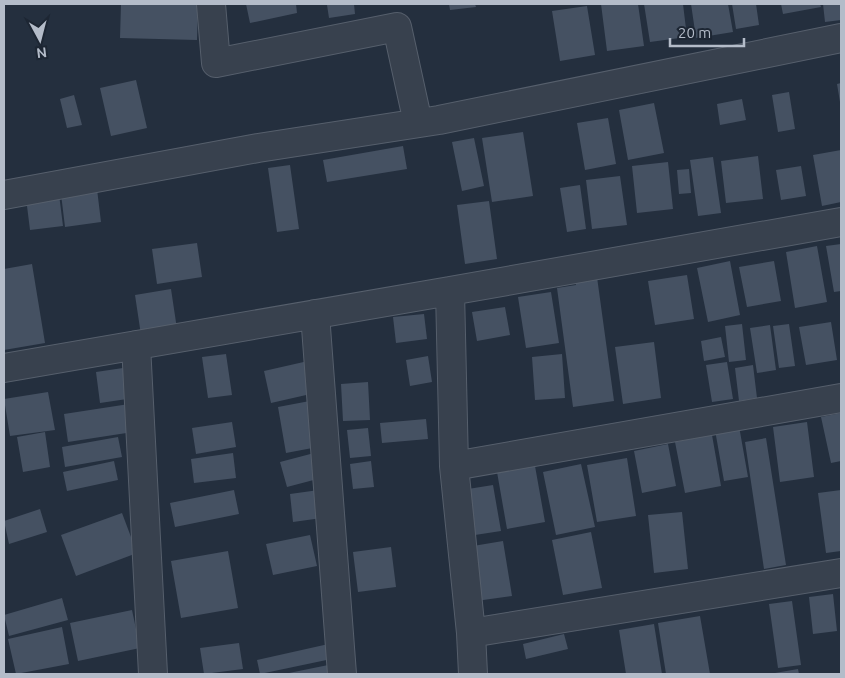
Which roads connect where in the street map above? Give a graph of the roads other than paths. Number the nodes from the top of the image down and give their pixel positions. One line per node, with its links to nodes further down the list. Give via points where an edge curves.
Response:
1 (211, 4): 3 (street, via 216,63 397,27)
2 (841, 38): 3 (street)
3 (418, 123): 4 (street, via 258,148)
4 (4, 195)
5 (841, 222): 6 (street)
6 (450, 291): 7 (street); 11 (street)
7 (314, 314): 8 (street); 15 (street)
8 (136, 345): 9 (street); 14 (street)
9 (4, 368)
10 (841, 398): 11 (street)
11 (454, 466): 13 (street)
12 (841, 573): 13 (street)
13 (471, 632): 16 (street)
14 (153, 674)
15 (342, 674)
16 (473, 674)

